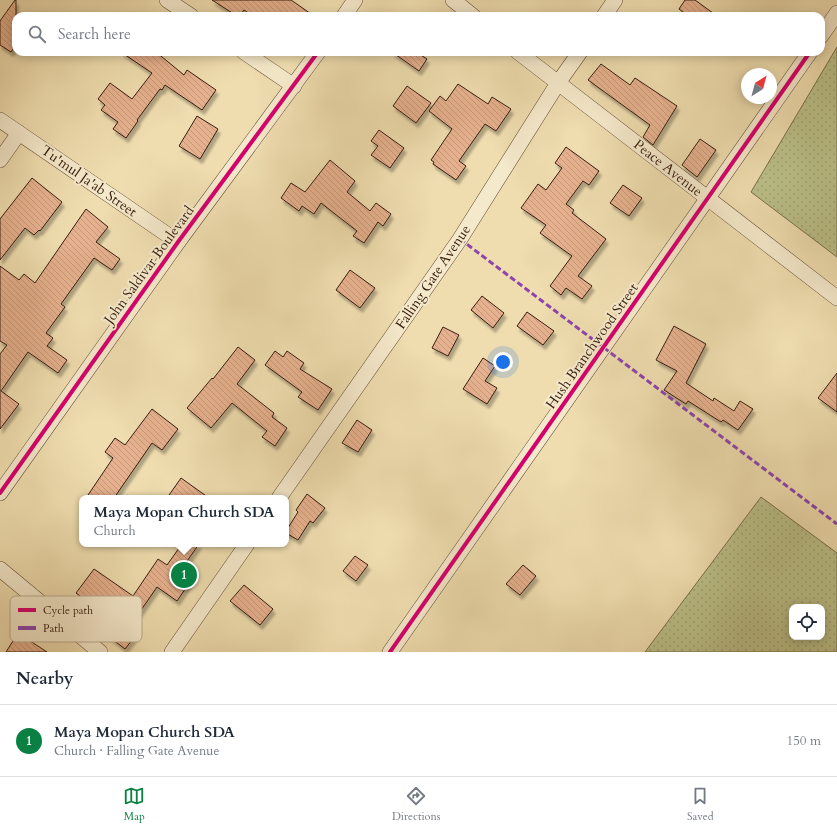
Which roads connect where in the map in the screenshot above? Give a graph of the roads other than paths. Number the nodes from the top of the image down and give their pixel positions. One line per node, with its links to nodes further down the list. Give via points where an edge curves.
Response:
1 (167, 0): 5 (street)
2 (355, 0): 6 (street)
3 (453, 0): 7 (street)
4 (615, 0): 8 (street)
5 (185, 12)
6 (347, 12)
7 (468, 12)
8 (607, 12)
9 (837, 13): 10 (street)
10 (825, 30)
11 (250, 56): 17 (street)
12 (315, 56): 17 (street, John Saldivar Boulevard)
13 (523, 56): 16 (street, Peace Avenue)
14 (577, 56): 16 (street, Falling Gate Avenue)
15 (807, 56): 21 (street, Hush Branchwood Street)
16 (558, 84): 21 (street, Peace Avenue); 25 (street, Falling Gate Avenue, via 460,239)
17 (294, 86): 22 (street, John Saldivar Boulevard)
18 (0, 120): 19 (street, Tu'mul Ja'ab Street)
19 (19, 133): 20 (street); 22 (street, Tu'mul Ja'ab Street)
20 (0, 160)
21 (707, 199): 23 (street, Peace Avenue); 32 (street, Hush Branchwood Street)
22 (178, 242): 24 (street, John Saldivar Boulevard)
23 (837, 298)
24 (0, 492)
25 (281, 495)
26 (245, 547): 31 (street)
27 (0, 569): 28 (street)
28 (33, 596)
29 (88, 642): 30 (street)
30 (100, 652)
31 (172, 652)
32 (390, 652)

